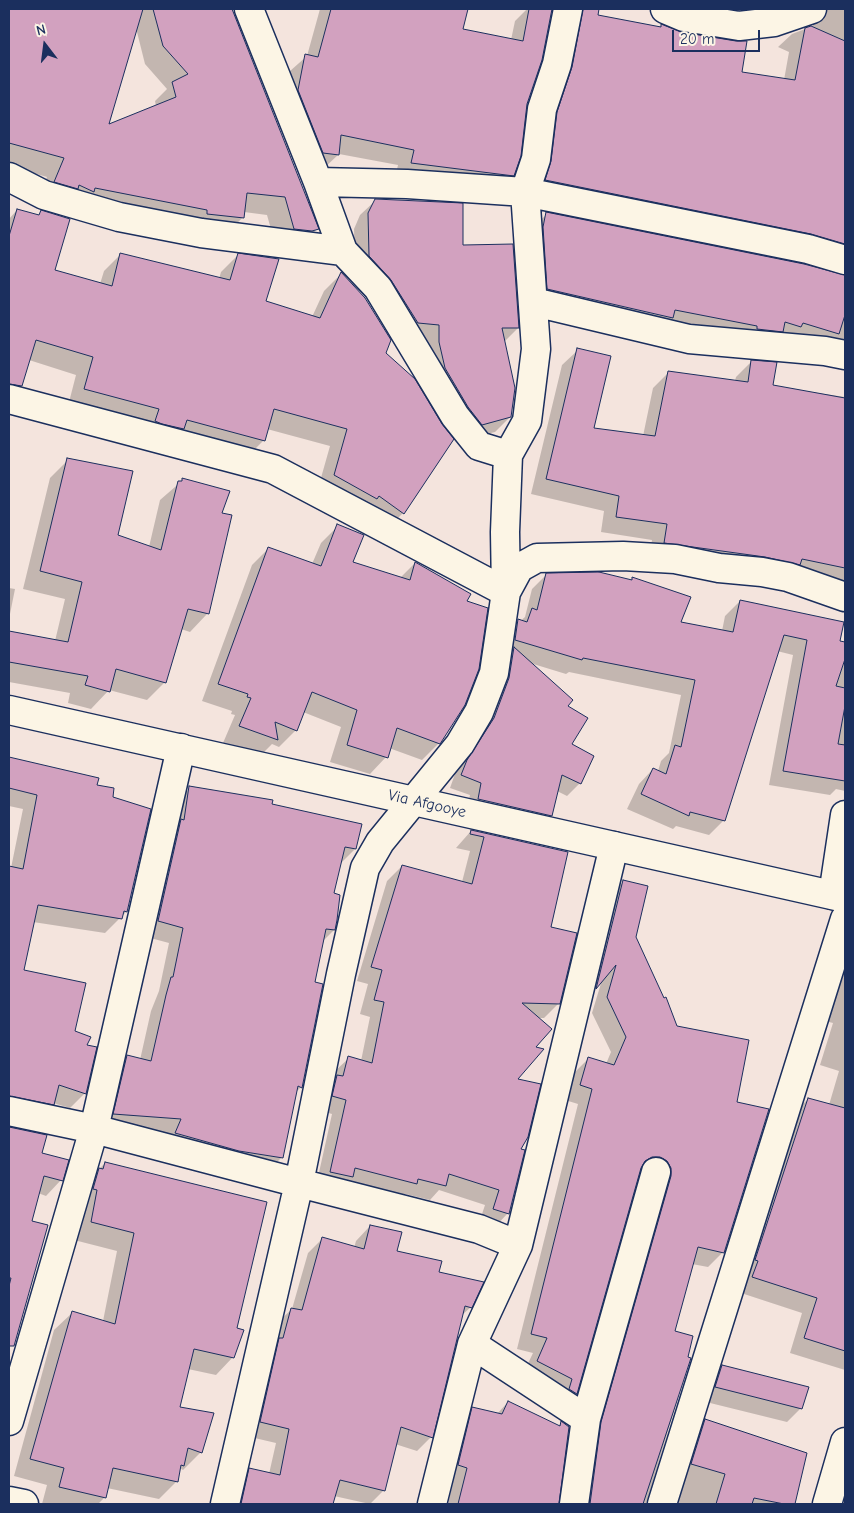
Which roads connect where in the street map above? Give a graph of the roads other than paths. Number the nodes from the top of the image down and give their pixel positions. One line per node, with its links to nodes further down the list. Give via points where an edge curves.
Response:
1 (250, 9): 6 (street)
2 (568, 9): 7 (street, via 557,64 542,109 536,158)
3 (665, 9): 4 (street, via 684,17 739,26 774,22)
4 (812, 9)
5 (9, 177): 8 (street, via 44,194 119,217 201,233)
6 (318, 182): 7 (street); 8 (street)
7 (526, 192): 9 (street, via 808,249); 10 (street)
8 (342, 251): 13 (street, via 378,288 455,416 479,446)
9 (845, 260)
10 (534, 302): 11 (street, via 689,339); 13 (street, via 536,349 528,421)
11 (845, 355)
12 (9, 399): 14 (street, via 273,469)
13 (508, 455): 14 (street)
14 (506, 592): 15 (street, via 519,568 537,558 623,556 676,559 762,572 788,577); 18 (street, via 494,674 479,712 460,744)
15 (845, 597)
16 (9, 710): 17 (street, Via Afgooye)
17 (181, 748): 18 (street, Via Afgooye); 24 (street)
18 (413, 800): 20 (street, Via Afgooye); 26 (street, via 380,842 365,868)
19 (845, 815): 21 (street)
20 (614, 846): 21 (street, Via Afgooye); 27 (street)
21 (839, 896)
22 (845, 919): 37 (street)
23 (9, 1112): 24 (street)
24 (94, 1129): 26 (street); 30 (street)
25 (656, 1172): 29 (street)
26 (299, 1183): 27 (street, via 479,1229); 34 (street)
27 (518, 1245): 28 (street)
28 (472, 1344): 29 (street); 35 (street)
29 (586, 1419): 36 (street)
30 (9, 1421)
31 (845, 1442): 38 (street)
32 (9, 1501): 33 (street)
33 (24, 1504)
34 (225, 1504)
35 (432, 1504)
36 (574, 1504)
37 (662, 1504)
38 (827, 1504)

